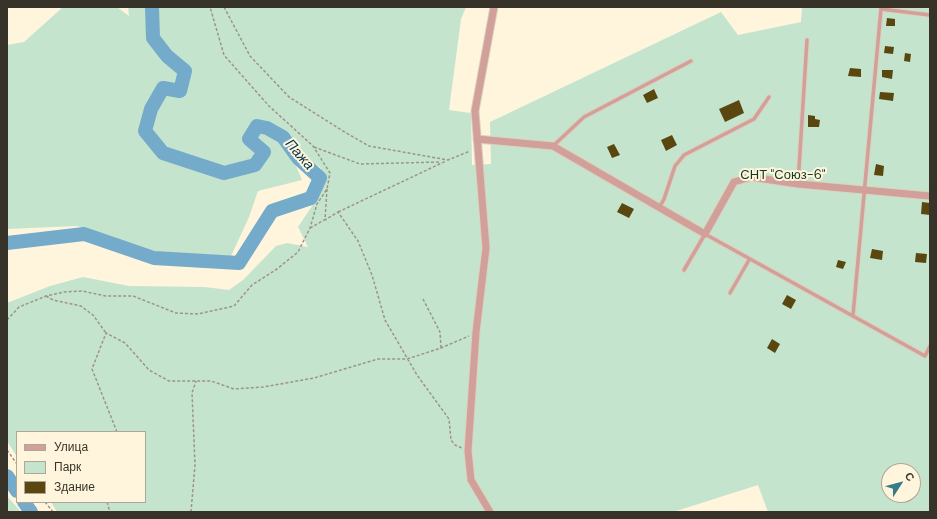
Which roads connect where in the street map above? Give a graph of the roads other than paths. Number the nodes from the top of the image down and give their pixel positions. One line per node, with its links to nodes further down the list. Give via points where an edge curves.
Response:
1 (494, 7): 6 (street, via 475,110)
2 (930, 15): 9 (lane, via 881,9)
3 (807, 40): 8 (lane)
4 (691, 61): 7 (lane, via 584,117)
5 (769, 97): 11 (lane, via 754,119 684,155 674,166 664,199)
6 (477, 139): 7 (street); 18 (street, via 486,248 476,332 468,451 470,480)
7 (553, 146): 11 (street)
8 (798, 184): 9 (street); 12 (street, via 751,177 734,182)
9 (865, 190): 10 (street); 16 (lane)
10 (930, 196)
11 (658, 208): 12 (street)
12 (705, 234): 13 (lane); 14 (lane)
13 (749, 260): 15 (lane); 16 (lane)
14 (684, 270)
15 (730, 293)
16 (853, 316): 17 (lane, via 925,356)
17 (930, 346)
18 (490, 512)

